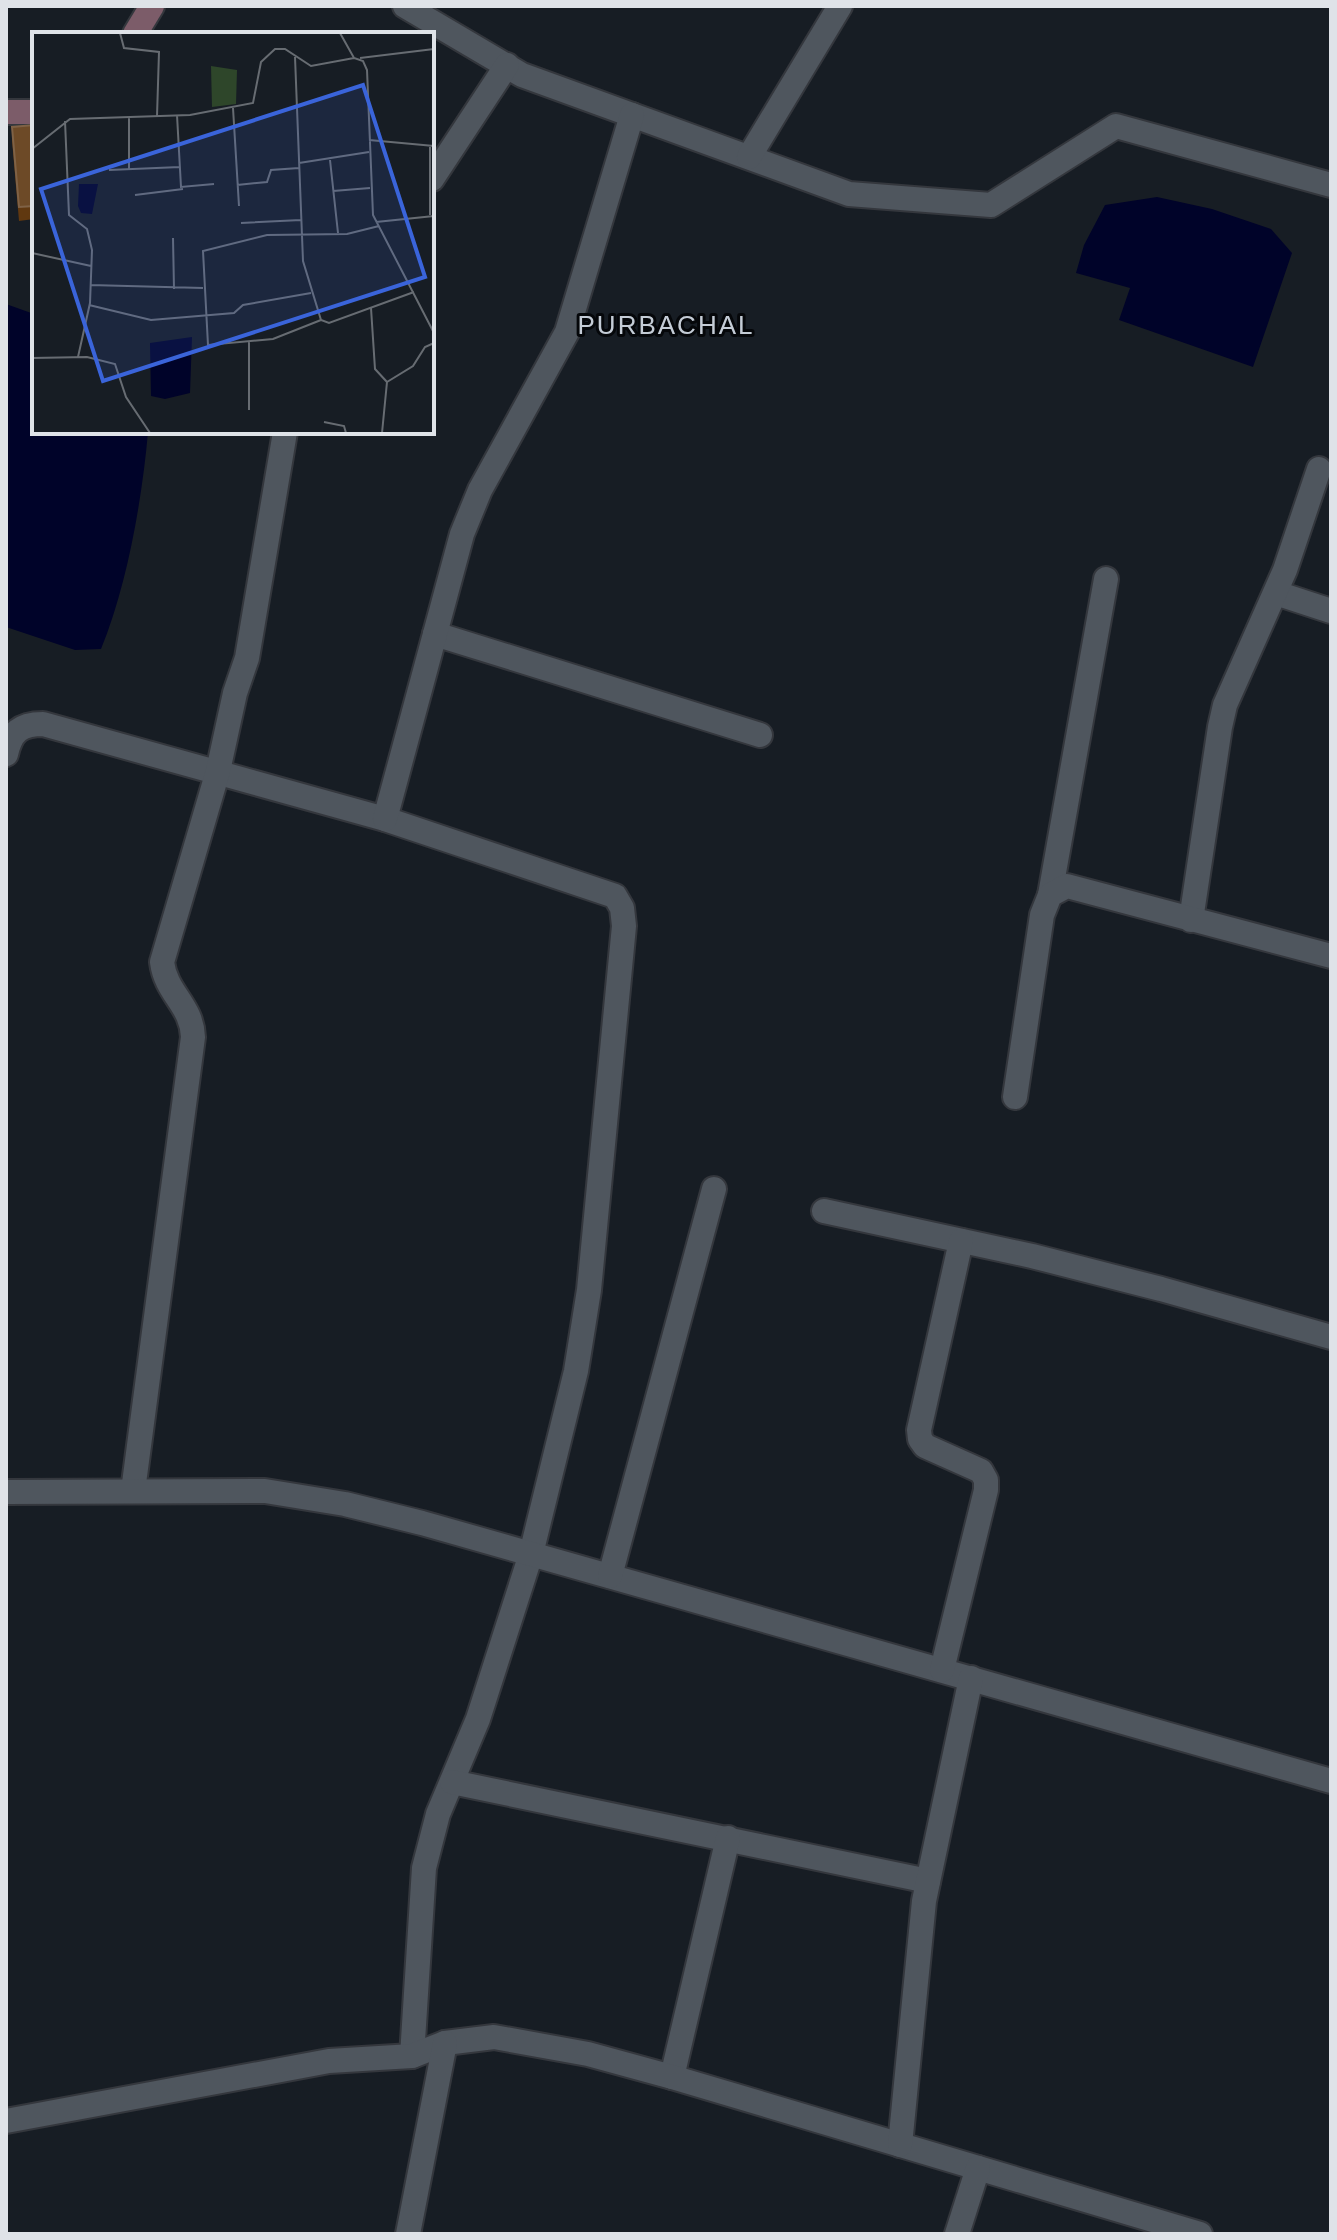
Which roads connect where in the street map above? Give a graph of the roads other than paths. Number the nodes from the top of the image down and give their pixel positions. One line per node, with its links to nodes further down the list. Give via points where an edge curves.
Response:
1 (152, 6): 4 (main road)
2 (405, 6): 5 (street)
3 (840, 6): 9 (street)
4 (136, 32)
5 (507, 65): 8 (street); 10 (street)
6 (6, 112): 7 (main road)
7 (32, 112)
8 (632, 115): 9 (street); 17 (street, via 567,332 480,490 462,534)
9 (749, 157): 11 (street, via 849,194 991,205 1116,126)
10 (434, 176)
11 (1331, 185)
12 (285, 434): 20 (street, via 247,658)
13 (1319, 469): 15 (street)
14 (1106, 579): 22 (street)
15 (1276, 593): 16 (street); 23 (street, via 1220,727)
16 (1331, 611)
17 (435, 634): 18 (street); 21 (street)
18 (760, 735)
19 (6, 754): 20 (street, via 15,731 26,724 43,724)
20 (218, 771): 21 (street); 30 (street, via 162,962 167,984 189,1014 193,1037)
21 (385, 819): 32 (street, via 615,896 622,908 589,1290 576,1371)
22 (1050, 895): 23 (street, via 1067,886); 25 (street, via 1042,915)
23 (1191, 920): 24 (street)
24 (1331, 956)
25 (1015, 1097)
26 (714, 1189): 33 (street)
27 (824, 1211): 28 (street)
28 (961, 1241): 29 (street); 34 (street, via 919,1430 925,1446 981,1471 986,1490)
29 (1331, 1337)
30 (133, 1491): 31 (street); 32 (street, via 265,1491 345,1504)
31 (6, 1492)
32 (531, 1554): 33 (street); 37 (street)
33 (610, 1576): 34 (street)
34 (942, 1670): 35 (street)
35 (971, 1678): 36 (street); 39 (street)
36 (1331, 1781)
37 (452, 1782): 38 (street); 41 (street, via 424,1868)
38 (728, 1838): 39 (street); 42 (street)
39 (928, 1881): 44 (street)
40 (445, 2043): 41 (street); 42 (street, via 494,2037 588,2054); 46 (street)
41 (412, 2056): 43 (street, via 329,2061)
42 (672, 2077): 44 (street)
43 (6, 2121)
44 (900, 2145): 45 (street)
45 (978, 2168): 47 (street); 48 (street)
46 (408, 2234)
47 (957, 2234)
48 (1200, 2234)

